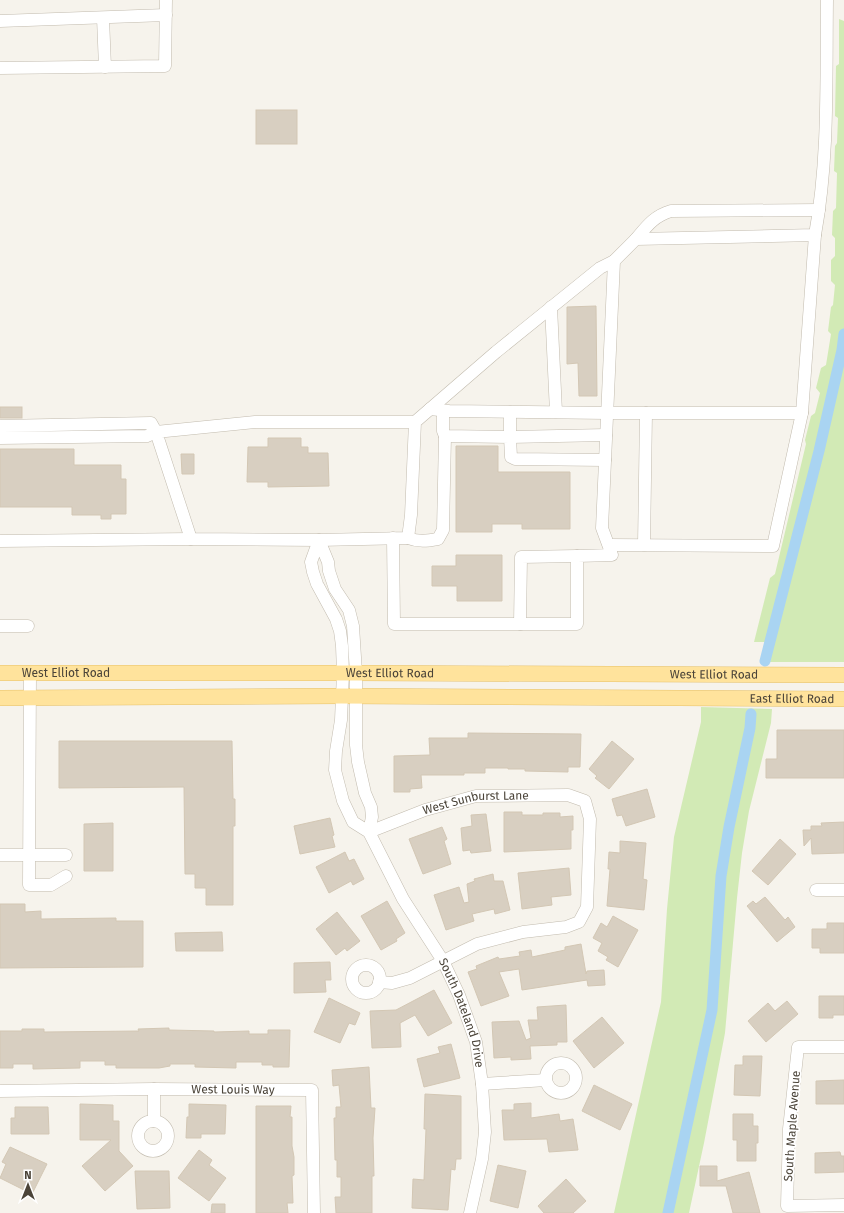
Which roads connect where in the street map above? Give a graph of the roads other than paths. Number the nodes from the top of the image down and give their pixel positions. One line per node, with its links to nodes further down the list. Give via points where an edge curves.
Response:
1 (166, 0): 3 (street)
2 (827, 0): 8 (street, via 825,141)
3 (166, 16): 4 (street); 6 (street, via 165,66)
4 (103, 18): 5 (street); 6 (street)
5 (0, 21)
6 (105, 67): 7 (street)
7 (0, 68)
8 (819, 210): 9 (street); 10 (street, via 671,211 655,218)
9 (815, 235): 10 (street); 19 (street)
10 (636, 239): 11 (street)
11 (614, 261): 12 (street, via 600,268); 17 (street)
12 (551, 307): 13 (street); 16 (street)
13 (430, 409): 14 (street); 20 (street)
14 (443, 411): 15 (street); 24 (street)
15 (510, 412): 16 (street); 25 (street)
16 (556, 412): 17 (street)
17 (608, 413): 18 (street); 23 (street)
18 (646, 413): 19 (street); 34 (street)
19 (802, 413): 34 (street, via 774,546)
20 (415, 422): 22 (street, via 255,422); 29 (street)
21 (0, 426): 22 (street, via 151,423)
22 (156, 432): 26 (street, via 147,436); 30 (street)
23 (606, 435): 25 (street); 27 (street)
24 (445, 436): 25 (street); 29 (street, via 442,534 438,539 429,541)
25 (510, 437): 27 (street, via 510,454 515,459)
26 (0, 438)
27 (605, 460): 33 (street, via 602,528)
28 (393, 538): 29 (street); 31 (street); 36 (street, via 394,624)
29 (408, 538)
30 (191, 539): 31 (street); 32 (street)
31 (319, 540): 41 (street, via 335,589 349,610 353,626 355,646); 41 (street, via 311,562 317,584 336,619)
32 (0, 541)
33 (608, 545): 34 (street); 35 (street, via 612,555)
34 (644, 545)
35 (577, 556): 36 (street, via 521,556); 36 (street, via 577,624)
36 (520, 624)
37 (0, 626): 38 (street)
38 (28, 626)
39 (0, 673): 40 (main road, West Elliot Road)
40 (30, 673): 41 (main road, West Elliot Road); 46 (street)
41 (349, 673): 42 (main road, West Elliot Road); 44 (street, South Dateland Drive)
42 (780, 676): 43 (main road, East Elliot Road)
43 (844, 676)
44 (348, 696): 46 (main road, West Elliot Road); 47 (main road, West Elliot Road); 49 (street, South Dateland Drive, via 358,762 371,807); 49 (street, South Dateland Drive, via 341,720 335,770 343,801 353,822)
45 (0, 698): 46 (main road, West Elliot Road)
46 (30, 698): 51 (street)
47 (740, 699): 48 (main road, East Elliot Road)
48 (844, 699)
49 (369, 832): 56 (street, South Dateland Drive, via 403,899); 56 (street, West Sunburst Lane, via 425,810 476,796 568,795 585,801 590,819 587,907 579,922 523,932 477,944)
50 (0, 855): 51 (street)
51 (30, 855): 52 (street); 53 (street, via 30,885 51,885)
52 (66, 855)
53 (66, 876)
54 (816, 890): 55 (street)
55 (844, 890)
56 (443, 961): 57 (street, via 410,978 392,983); 60 (street, South Dateland Drive, via 472,1029)
57 (379, 982)
58 (844, 1047): 64 (street, South Maple Avenue, via 798,1047 789,1129 787,1206)
59 (546, 1080): 60 (street)
60 (482, 1084): 66 (street, South Dateland Drive, via 485,1132)
61 (154, 1089): 62 (street, West Louis Way); 63 (street); 65 (street, West Louis Way, via 312,1090)
62 (0, 1091)
63 (154, 1122)
64 (844, 1205)
65 (314, 1213)
66 (470, 1213)

